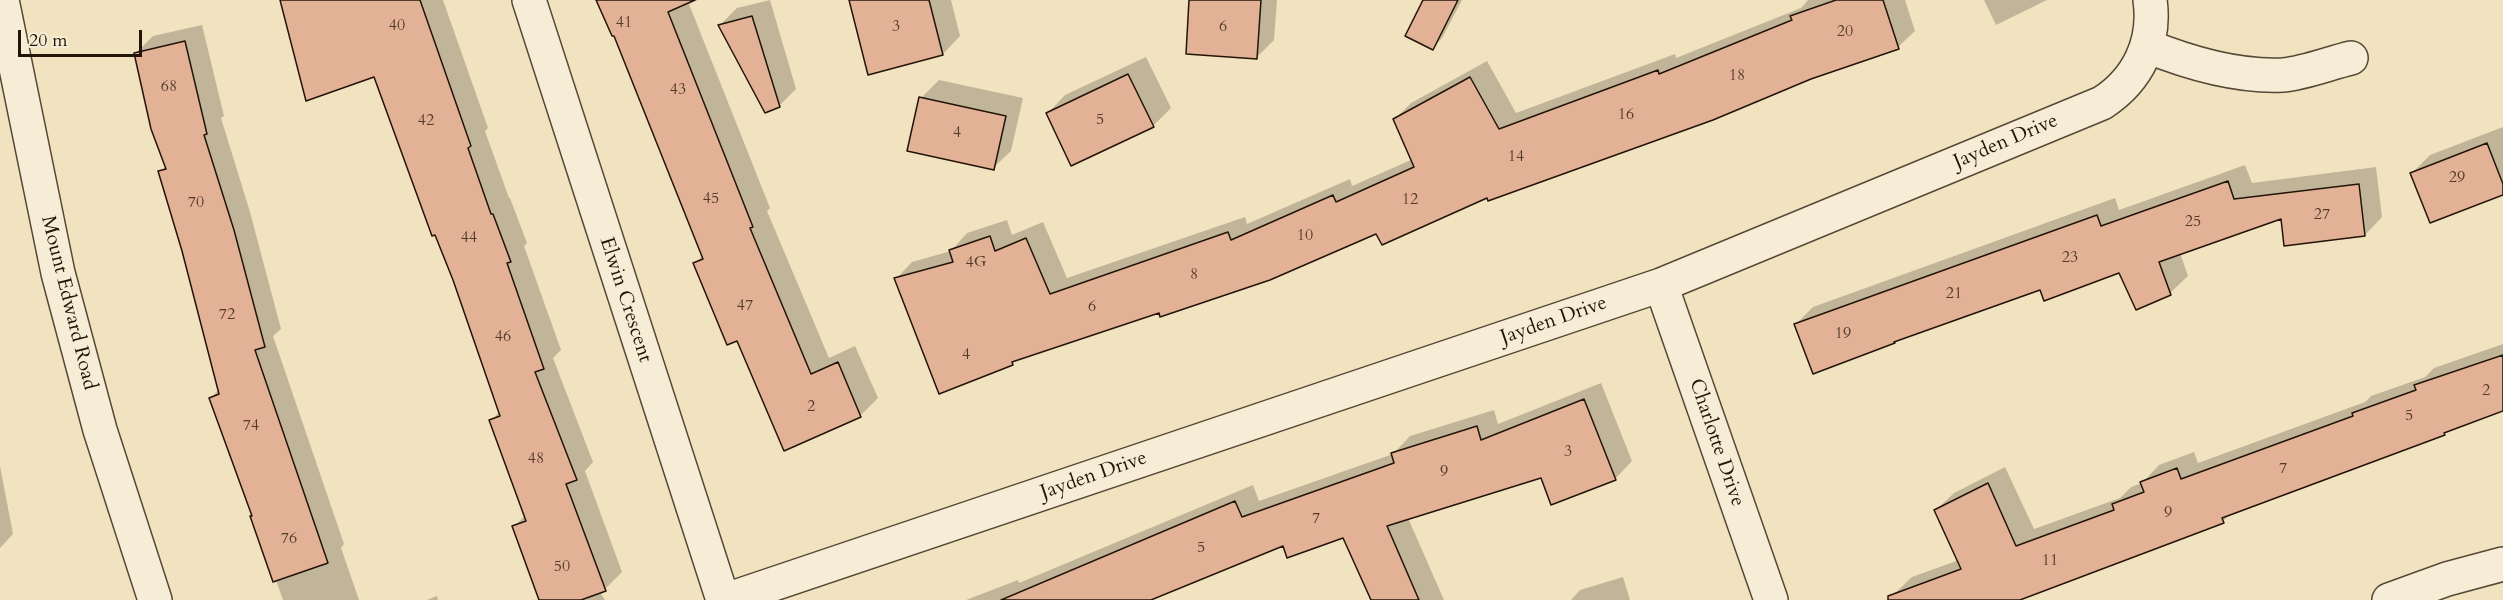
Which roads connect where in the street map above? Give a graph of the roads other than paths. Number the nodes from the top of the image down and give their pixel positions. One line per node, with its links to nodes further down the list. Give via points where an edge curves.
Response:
1 (2, 0): 8 (street, Mount Edward Road, via 58,273 100,430)
2 (529, 0): 9 (street, Elwin Crescent)
3 (2150, 0): 4 (street, Jayden Drive, via 2151,35)
4 (2147, 46): 5 (street, via 2207,65 2284,75); 6 (street, Jayden Drive, via 2137,70 2116,94 2102,103)
5 (2351, 58)
6 (1661, 285): 9 (street, Jayden Drive); 10 (street, Charlotte Drive)
7 (2503, 564): 11 (street)
8 (155, 600)
9 (724, 600)
10 (1771, 600)
11 (2389, 600)

